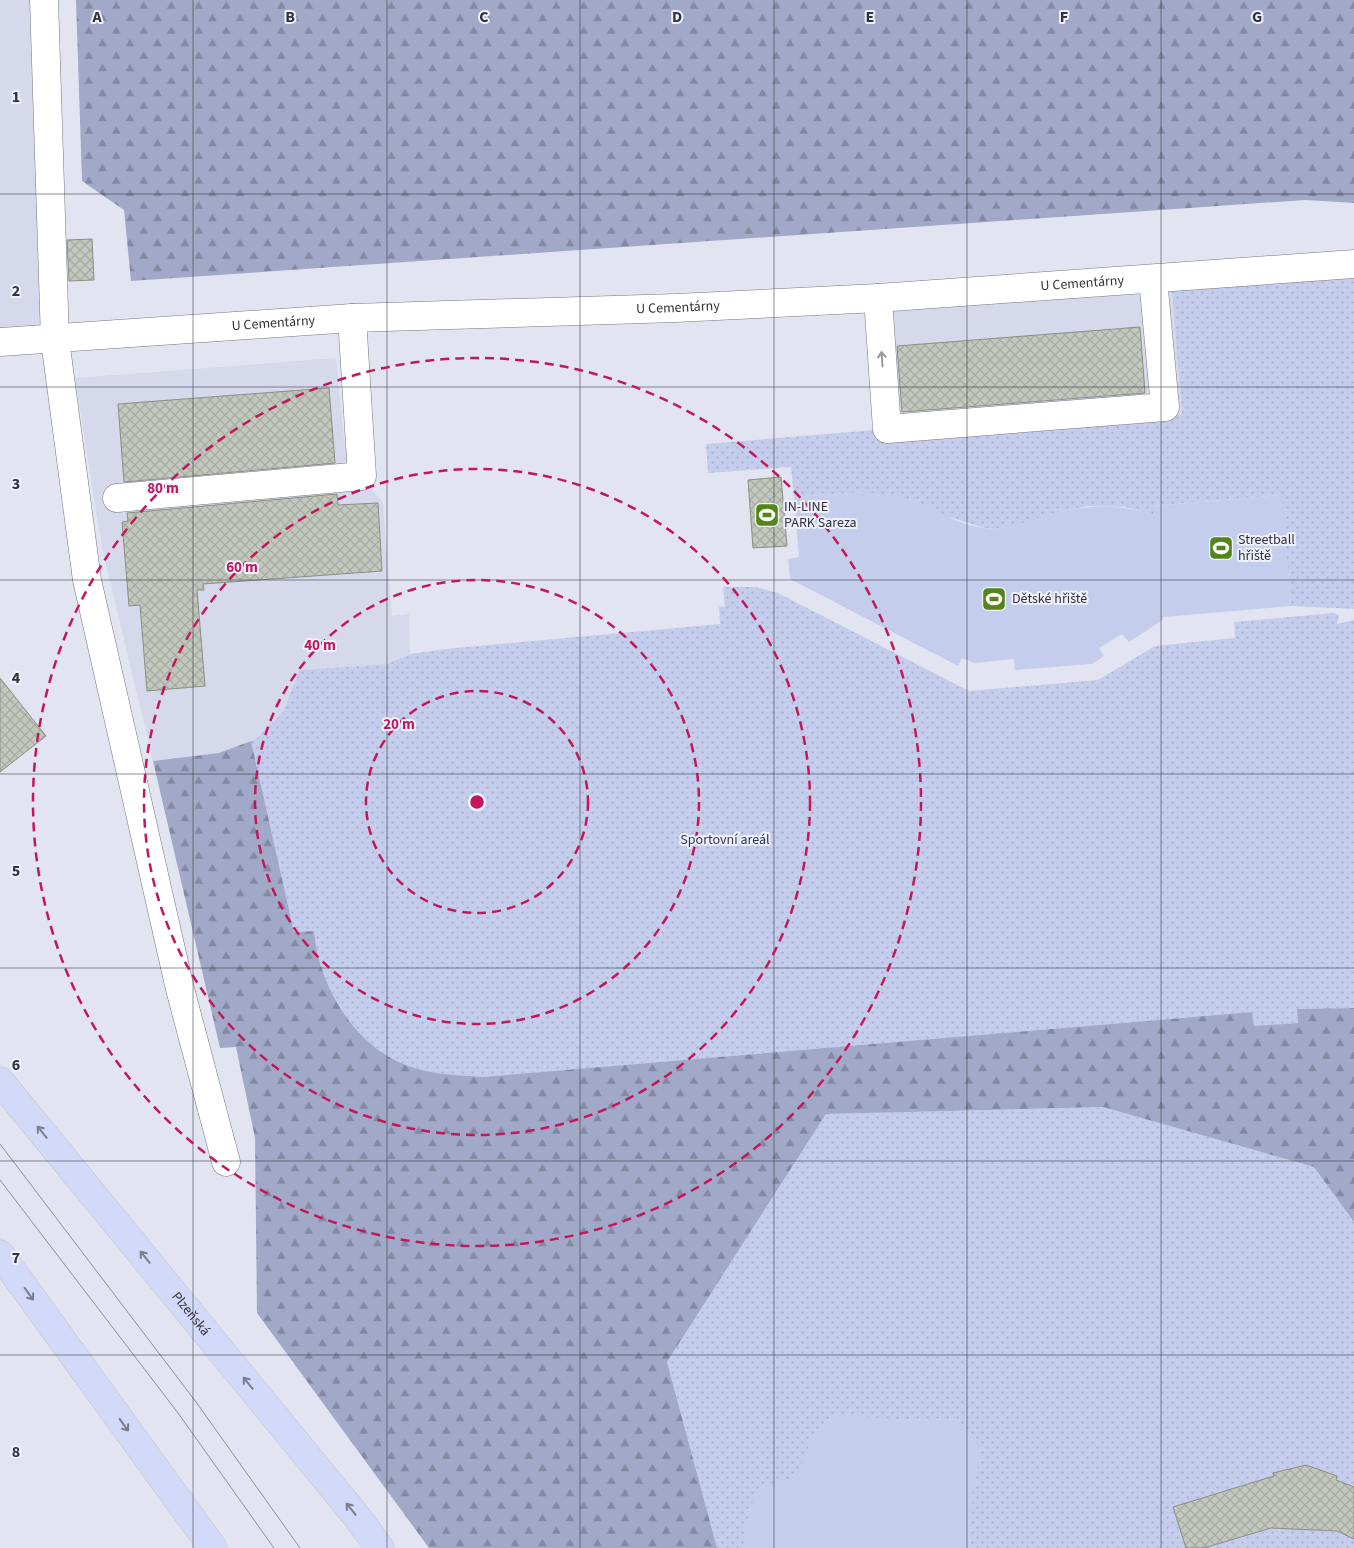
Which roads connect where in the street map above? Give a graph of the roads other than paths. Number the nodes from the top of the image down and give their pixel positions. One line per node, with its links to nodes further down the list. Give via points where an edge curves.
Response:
1 (44, 0): 6 (street)
2 (1354, 264): 3 (street, U Cementárny)
3 (1154, 278): 4 (street, U Cementárny); 4 (street, one-way to 4, via 1165,407 888,429)
4 (878, 298): 5 (street, U Cementárny)
5 (352, 318): 6 (street, U Cementárny); 8 (street, via 362,476)
6 (55, 340): 7 (street, U Cementárny); 10 (street, via 87,580 180,989)
7 (0, 342)
8 (117, 498)
9 (0, 1081): 13 (main road, Plzeňská, one-way to 9)
10 (226, 1162)
11 (0, 1254): 12 (main road, one-way to 12)
12 (213, 1548)
13 (380, 1548)

